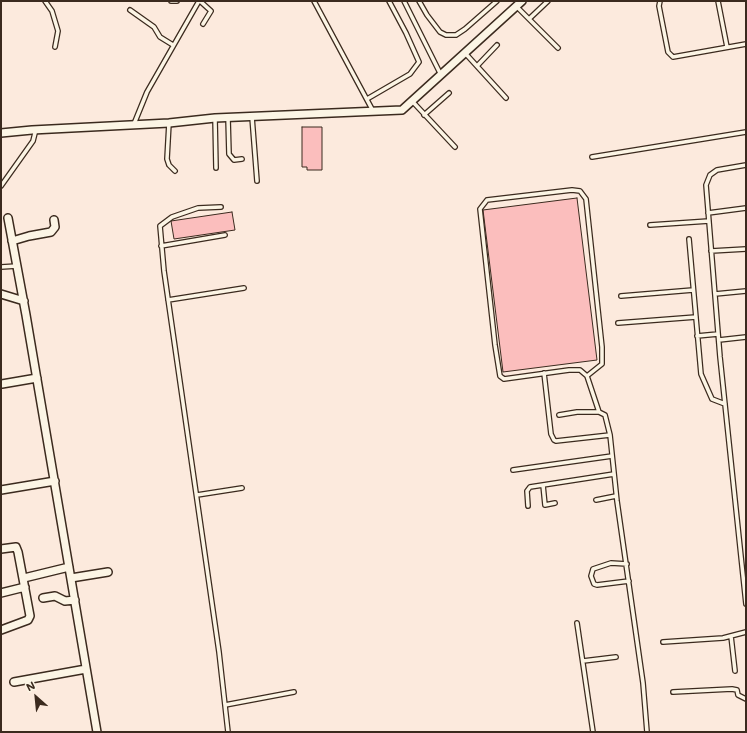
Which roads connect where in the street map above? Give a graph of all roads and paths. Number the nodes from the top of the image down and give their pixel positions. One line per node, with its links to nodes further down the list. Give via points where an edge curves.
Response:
1 (45, 1): 21 (lane, via 57,24)
2 (171, 1): 3 (lane)
3 (177, 1)
4 (200, 1): 17 (lane, via 210,9); 19 (lane)
5 (314, 1): 29 (lane)
6 (389, 1): 29 (lane, via 419,62 410,74)
7 (404, 1): 26 (lane)
8 (419, 1): 9 (lane, via 440,32 446,35 456,35)
9 (497, 1)
10 (522, 1): 14 (street)
11 (548, 1): 16 (lane)
12 (660, 1): 22 (lane, via 670,55 677,57)
13 (718, 1): 22 (lane)
14 (516, 6): 16 (lane); 24 (street)
15 (130, 10): 19 (lane, via 154,27 160,37)
16 (529, 19): 23 (lane)
17 (203, 24)
18 (746, 44): 22 (lane)
19 (173, 45): 37 (lane, via 147,92)
20 (497, 45): 25 (lane)
21 (55, 47)
22 (727, 47)
23 (558, 48)
24 (465, 53): 25 (lane); 26 (street)
25 (477, 66): 28 (lane)
26 (441, 75): 30 (street)
27 (449, 93): 32 (lane)
28 (506, 98)
29 (367, 99): 31 (lane)
30 (412, 101): 31 (street, via 402,110); 32 (lane)
31 (375, 113): 33 (street)
32 (424, 115): 41 (lane)
33 (252, 117): 35 (street); 47 (lane)
34 (215, 118): 35 (street); 36 (street); 45 (lane)
35 (228, 118): 43 (lane, via 229,154 234,160)
36 (169, 123): 37 (street); 46 (lane, via 167,159)
37 (134, 124): 38 (street)
38 (34, 130): 40 (street); 48 (lane, via 33,141)
39 (746, 132): 42 (lane)
40 (1, 133)
41 (455, 147)
42 (592, 157)
43 (242, 159)
44 (746, 165): 51 (lane, via 717,170 710,175 706,185)
45 (216, 168)
46 (175, 171)
47 (257, 181)
48 (1, 186)
49 (221, 207): 59 (lane, via 198,208 172,216 160,226)
50 (746, 208): 51 (lane)
51 (708, 213): 54 (lane)
52 (8, 218): 58 (street)
53 (54, 220): 58 (street, via 55,227 52,232)
54 (709, 221): 55 (lane); 61 (lane)
55 (650, 225)
56 (225, 235): 59 (lane)
57 (689, 239): 65 (lane)
58 (12, 241): 62 (street)
59 (161, 246): 70 (lane)
60 (746, 248): 61 (lane)
61 (711, 251): 68 (lane)
62 (17, 266): 63 (lane); 71 (street)
63 (1, 267)
64 (244, 288): 70 (lane)
65 (693, 290): 69 (lane); 72 (lane)
66 (746, 291): 68 (lane)
67 (1, 294): 71 (street)
68 (715, 294): 74 (lane)
69 (622, 296)
70 (168, 300): 93 (lane)
71 (24, 301): 80 (street)
72 (696, 317): 73 (lane); 75 (lane)
73 (618, 322)
74 (718, 334): 75 (lane); 77 (lane)
75 (697, 336): 82 (lane, via 701,374 709,394 712,399)
76 (746, 337): 77 (lane)
77 (718, 340): 82 (lane)
78 (544, 373): 79 (lane, via 580,370); 79 (lane, via 504,379 500,376 480,209 486,200 572,190 580,191 586,199 602,347 602,364); 85 (lane, via 551,434 554,440)
79 (587, 376): 83 (lane)
80 (37, 378): 81 (street); 89 (street)
81 (2, 384)
82 (725, 404): 100 (lane)
83 (599, 412): 84 (lane); 85 (lane, via 605,415)
84 (559, 415)
85 (610, 435): 86 (lane)
86 (612, 456): 87 (lane); 88 (lane)
87 (513, 470)
88 (614, 474): 90 (lane); 94 (lane)
89 (55, 481): 92 (street); 101 (street)
90 (543, 485): 96 (lane, via 545,505); 97 (lane, via 530,487 527,491)
91 (242, 488): 93 (lane)
92 (1, 490)
93 (197, 495): 124 (lane)
94 (616, 496): 95 (lane); 99 (lane)
95 (596, 500)
96 (555, 503)
97 (528, 506)
98 (1, 549): 103 (street, via 16,547)
99 (627, 564): 105 (lane); 105 (lane, via 611,563 593,569 591,576 597,585)
100 (744, 564): 110 (lane)
101 (69, 567): 103 (street); 104 (street)
102 (108, 572): 104 (street)
103 (24, 578): 106 (street)
104 (71, 578): 109 (street)
105 (629, 581): 128 (lane)
106 (25, 587): 107 (street); 112 (street, via 29,618)
107 (1, 593)
108 (43, 598): 109 (street, via 55,596 65,601)
109 (75, 600): 118 (street)
110 (746, 604)
111 (577, 623): 117 (lane)
112 (1, 630)
113 (746, 632): 114 (lane)
114 (730, 636): 115 (lane); 119 (lane)
115 (663, 642)
116 (616, 657): 117 (lane)
117 (583, 661): 127 (lane)
118 (86, 670): 120 (street); 125 (street)
119 (735, 671)
120 (14, 682)
121 (294, 692): 124 (lane)
122 (673, 692): 123 (lane, via 732,688)
123 (746, 699)
124 (225, 705): 126 (lane)
125 (97, 732)
126 (228, 732)
127 (593, 732)
128 (648, 732)

